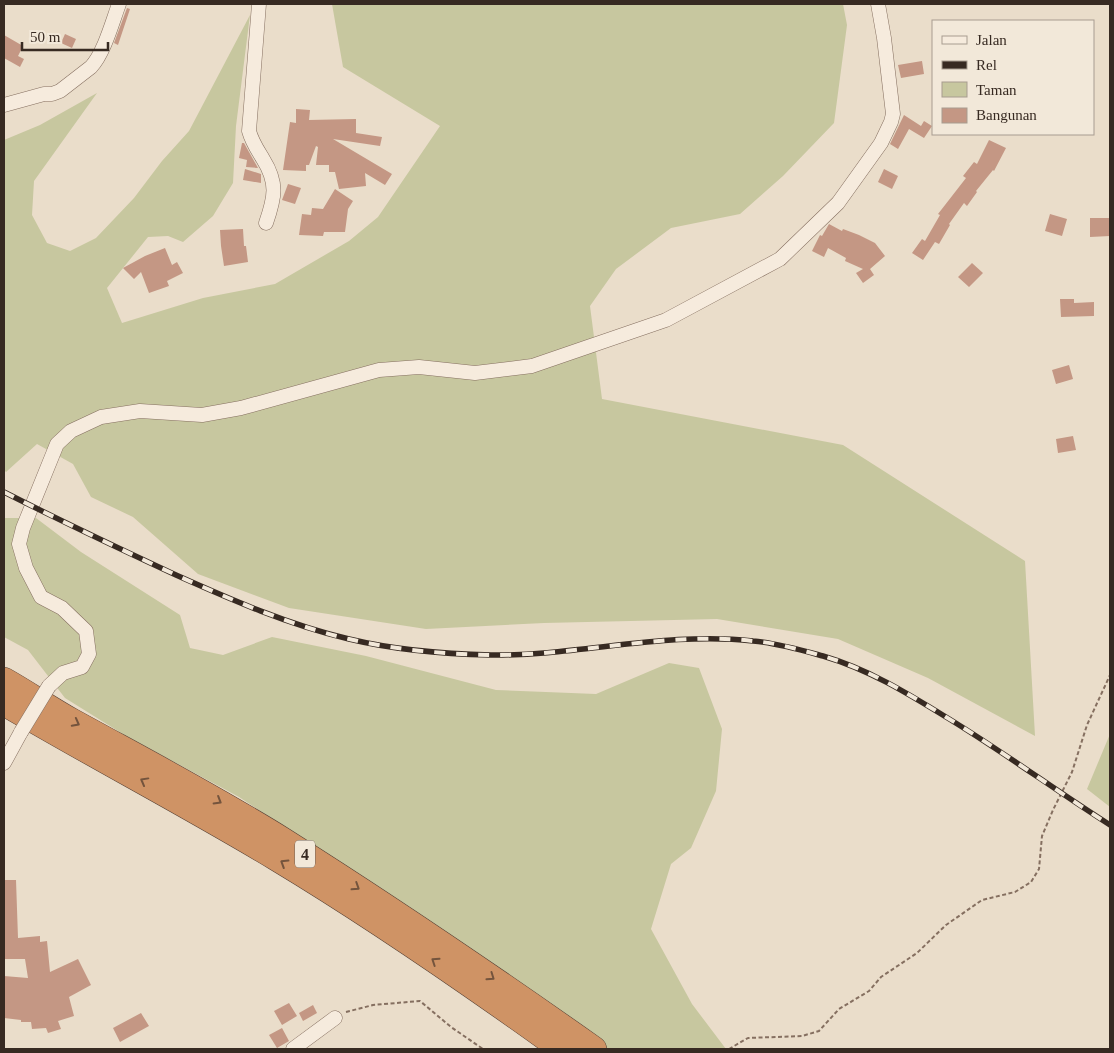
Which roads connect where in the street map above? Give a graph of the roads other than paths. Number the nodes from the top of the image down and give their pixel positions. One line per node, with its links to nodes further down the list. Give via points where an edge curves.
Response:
1 (119, 4): 4 (street, via 91,67 60,91)
2 (260, 4): 5 (street, via 249,131 252,144 274,182 273,201)
3 (878, 4): 8 (street, bridge, via 893,114 881,143 838,204 780,259 666,320 532,366 476,373 419,367 379,370 241,408 202,414 140,410 101,417 71,431 57,444 19,544 26,568 41,597 62,608 86,631 89,654 82,667 63,673 50,686)
4 (4, 104)
5 (266, 223)
6 (4, 680): 12 (highway, 4, one-way to 12, via 282,840 433,937)
7 (4, 703): 11 (highway, 4, one-way to 7, via 358,909 278,859)
8 (4, 763)
9 (336, 1018): 10 (street)
10 (293, 1049)
11 (561, 1049)
12 (594, 1049)

